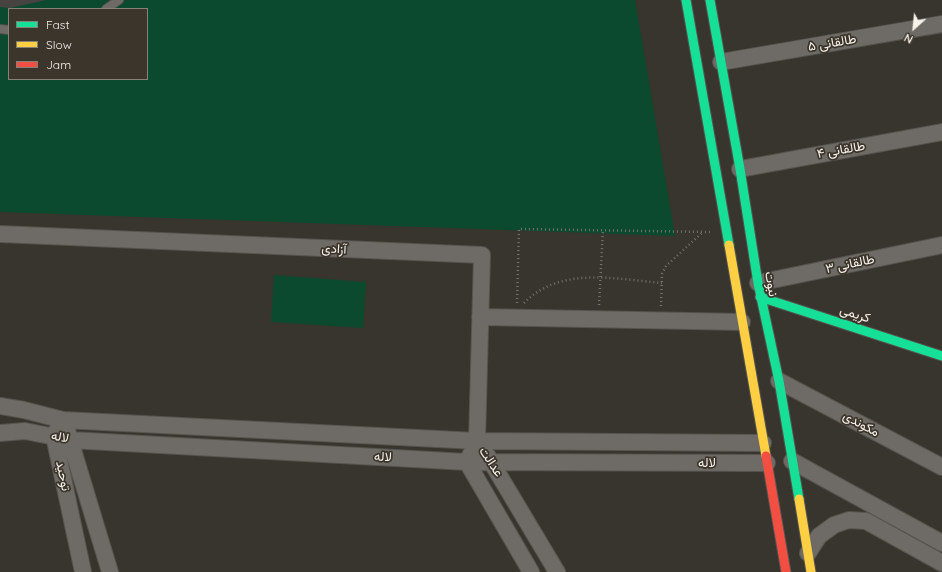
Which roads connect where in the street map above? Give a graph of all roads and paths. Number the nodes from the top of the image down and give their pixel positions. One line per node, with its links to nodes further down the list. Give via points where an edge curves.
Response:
1 (120, 0): 4 (lane)
2 (686, 0): 9 (street, نبوت)
3 (710, 0): 6 (street, نبوت)
4 (108, 8)
5 (942, 24): 6 (street, طالقانی ۵)
6 (721, 62): 8 (street, نبوت)
7 (942, 132): 8 (street, طالقانی ۴)
8 (734, 170): 9 (street); 17 (street, نبوت)
9 (716, 173): 12 (street, نبوت)
10 (603, 230): 11 (path); 15 (path); 18 (path, via 519,229)
11 (703, 232): 12 (path); 16 (path, via 666,266 662,274)
12 (726, 232): 22 (street, نبوت)
13 (0, 234): 19 (street, آزادی, via 482,255)
14 (942, 245): 17 (street, طالقانی ۳)
15 (600, 278): 16 (path); 18 (path, via 580,277 552,284 527,300); 20 (path)
16 (662, 283): 21 (path)
17 (759, 290): 23 (street, کریمی); 24 (street, نبوت)
18 (517, 314): 19 (street); 20 (street)
19 (480, 317): 32 (street, آزادی)
20 (598, 320): 21 (street)
21 (661, 321): 22 (street)
22 (742, 322): 26 (street, نبوت)
23 (942, 356)
24 (779, 382): 33 (street, نبوت, via 782,418); 36 (street, مکوندی)
25 (0, 406): 27 (street, لاله)
26 (759, 417): 28 (street); 33 (street, نبوت)
27 (63, 420): 30 (street); 31 (street, توحید); 32 (street, لاله)
28 (768, 423)
29 (0, 433): 30 (street, لاله, via 25,431)
30 (54, 436): 31 (street, لاله); 40 (street, توحید)
31 (70, 440): 35 (street, لاله); 41 (street, توحید)
32 (477, 441): 33 (street, لاله); 34 (street, عدالت); 35 (street, عدالت)
33 (777, 456): 34 (street, لاله); 37 (street, لاله); 38 (street, نبوت); 44 (street, نبوت)
34 (492, 461): 35 (street, لاله); 43 (street, عدالت)
35 (467, 462): 42 (street, عدالت)
36 (942, 467)
37 (942, 543)
38 (808, 553): 39 (street, via 819,536 834,525 849,520 866,521); 45 (street, نبوت)
39 (942, 563)
40 (83, 572)
41 (110, 572)
42 (531, 572)
43 (557, 572)
44 (786, 572)
45 (812, 572)

